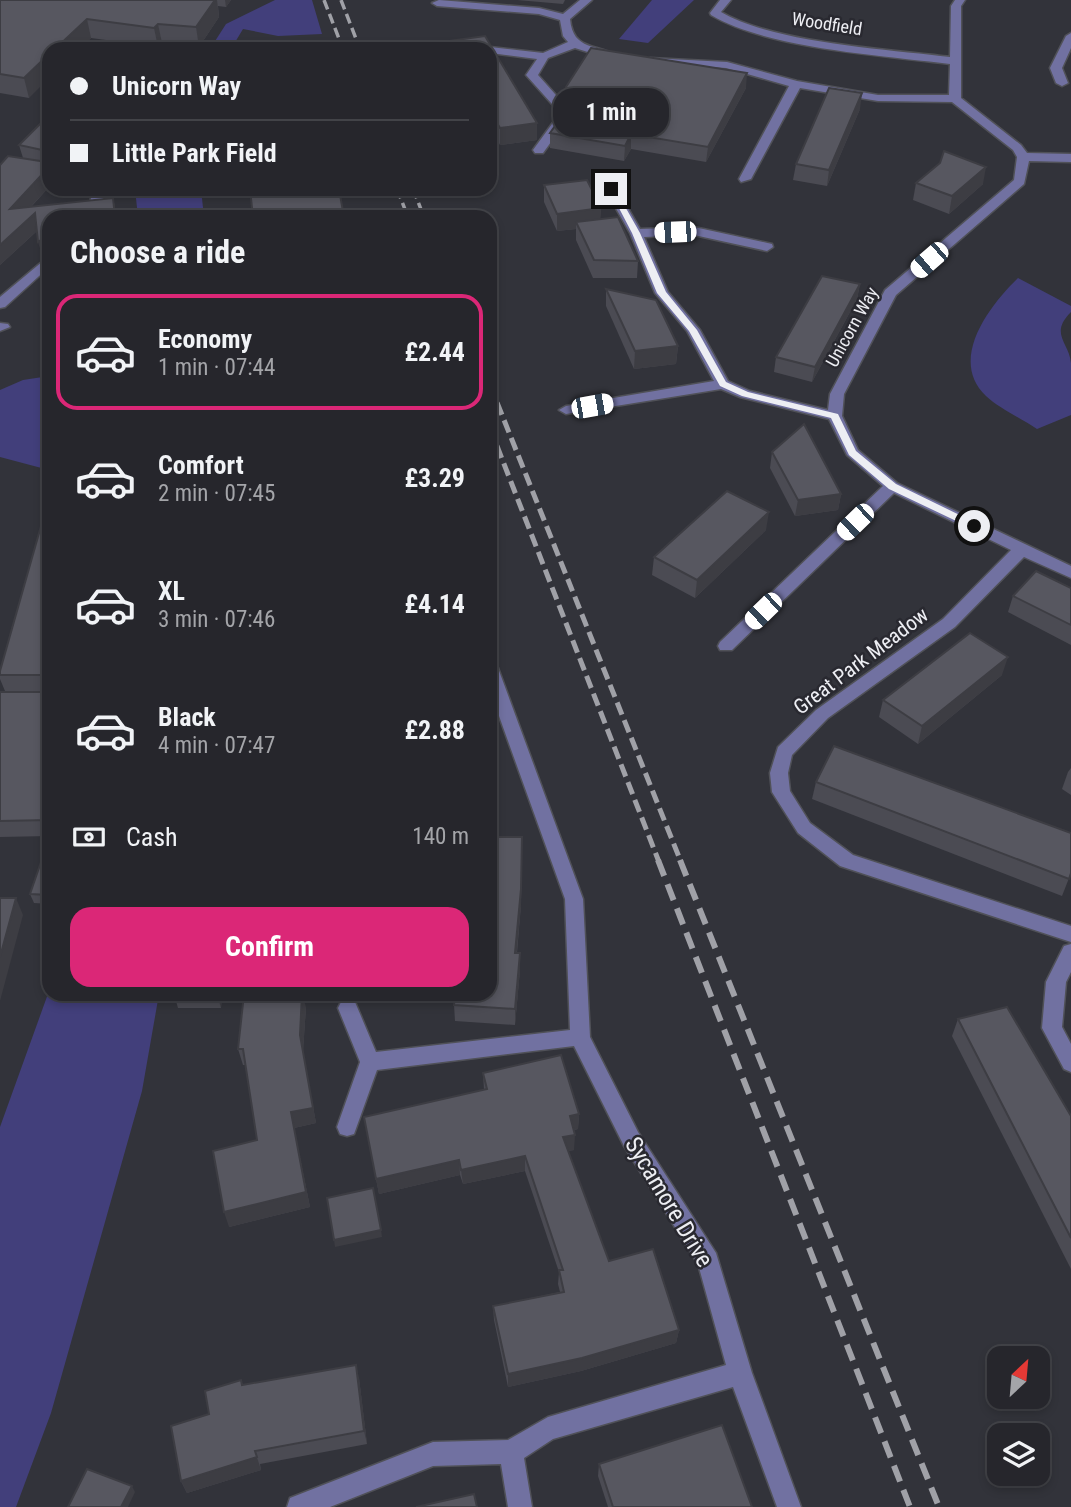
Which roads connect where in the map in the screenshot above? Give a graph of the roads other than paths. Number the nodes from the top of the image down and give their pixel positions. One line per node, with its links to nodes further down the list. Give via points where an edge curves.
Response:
1 (587, 0): 5 (street)
2 (726, 0): 10 (street, Woodfield, via 715,13 744,28)
3 (961, 0): 10 (street, via 956,6)
4 (437, 3): 5 (street, via 539,11)
5 (565, 18): 7 (street, via 565,30)
6 (1071, 36): 11 (street, via 1056,68)
7 (574, 44): 9 (street); 12 (street, via 614,57 727,65)
8 (497, 51): 9 (street)
9 (544, 57): 14 (street, via 532,75 566,113)
10 (956, 61): 13 (street)
11 (1062, 83)
12 (796, 84): 13 (street, via 878,98); 17 (street)
13 (955, 99): 15 (street)
14 (539, 150)
15 (1023, 157): 16 (street); 25 (street, Unicorn Way, via 1020,181 890,293 837,394)
16 (1071, 158)
17 (745, 178)
18 (611, 189): 19 (street)
19 (636, 233): 20 (street, via 694,231); 23 (street, via 662,293 693,330)
20 (767, 247)
21 (42, 266): 22 (street)
22 (0, 304)
23 (723, 384): 24 (street); 25 (street, via 745,394)
24 (566, 410)
25 (835, 416): 26 (street, via 852,452)
26 (892, 486): 27 (street); 29 (street)
27 (1022, 549): 28 (street); 31 (street, Great Park Meadow, via 948,623 822,714 784,752 781,792 804,828 847,861)
28 (1071, 573)
29 (726, 646)
30 (497, 695): 34 (street, Sycamore Drive, via 574,899)
31 (1071, 934)
32 (1071, 952): 36 (street, via 1056,982 1052,1028)
33 (348, 1007): 35 (street)
34 (580, 1037): 35 (street); 38 (street, Sycamore Drive, via 631,1139 708,1260)
35 (370, 1062): 37 (street)
36 (1071, 1063)
37 (347, 1127)
38 (740, 1373): 39 (street, via 548,1429); 42 (street, Sycamore Drive)
39 (511, 1452): 40 (street, via 433,1454); 41 (street)
40 (299, 1507)
41 (520, 1507)
42 (789, 1507)

